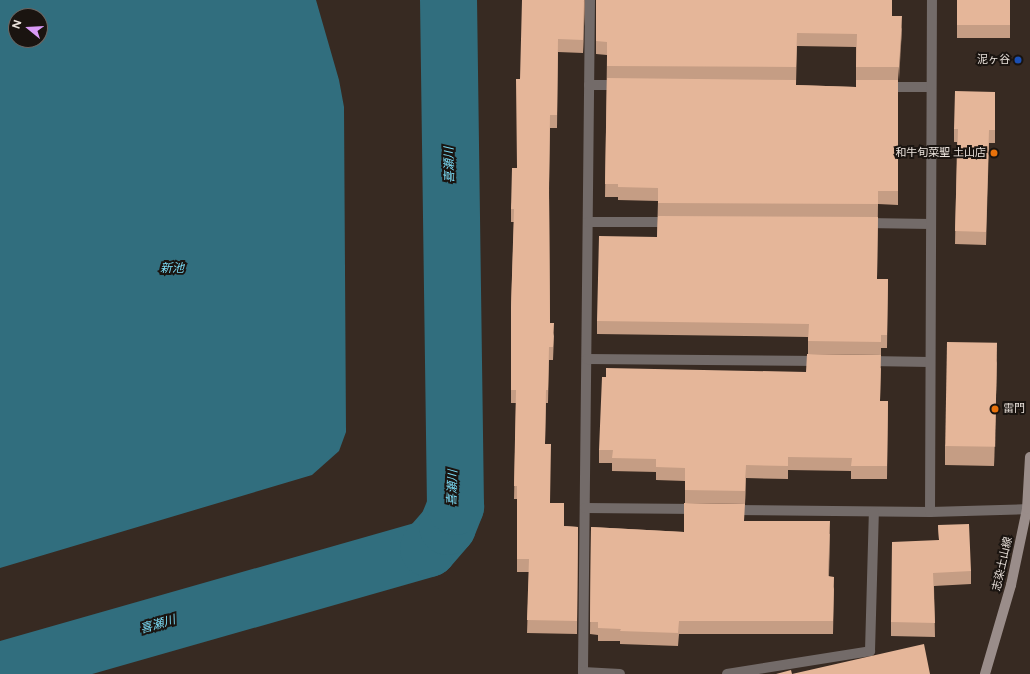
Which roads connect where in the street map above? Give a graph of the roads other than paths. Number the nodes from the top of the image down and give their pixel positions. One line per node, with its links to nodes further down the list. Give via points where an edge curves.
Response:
1 (590, 0): 3 (street)
2 (932, 0): 6 (street)
3 (589, 85): 4 (street); 7 (street)
4 (629, 85)
5 (876, 87): 6 (street)
6 (931, 88): 10 (street)
7 (588, 222): 8 (street); 11 (street)
8 (684, 222)
9 (851, 223): 10 (street)
10 (931, 224): 14 (street)
11 (587, 359): 12 (street); 16 (street)
12 (826, 361)
13 (858, 361): 14 (street)
14 (930, 362): 19 (street)
15 (1030, 457): 17 (main road, 志染土山線)
16 (585, 508): 18 (street); 20 (street, via 584,672)
17 (1028, 509): 19 (street); 22 (main road, 志染土山線, via 1011,585)
18 (874, 512): 19 (street); 21 (street, via 870,651)
19 (930, 512)
20 (620, 674)
21 (727, 674)
22 (985, 674)

